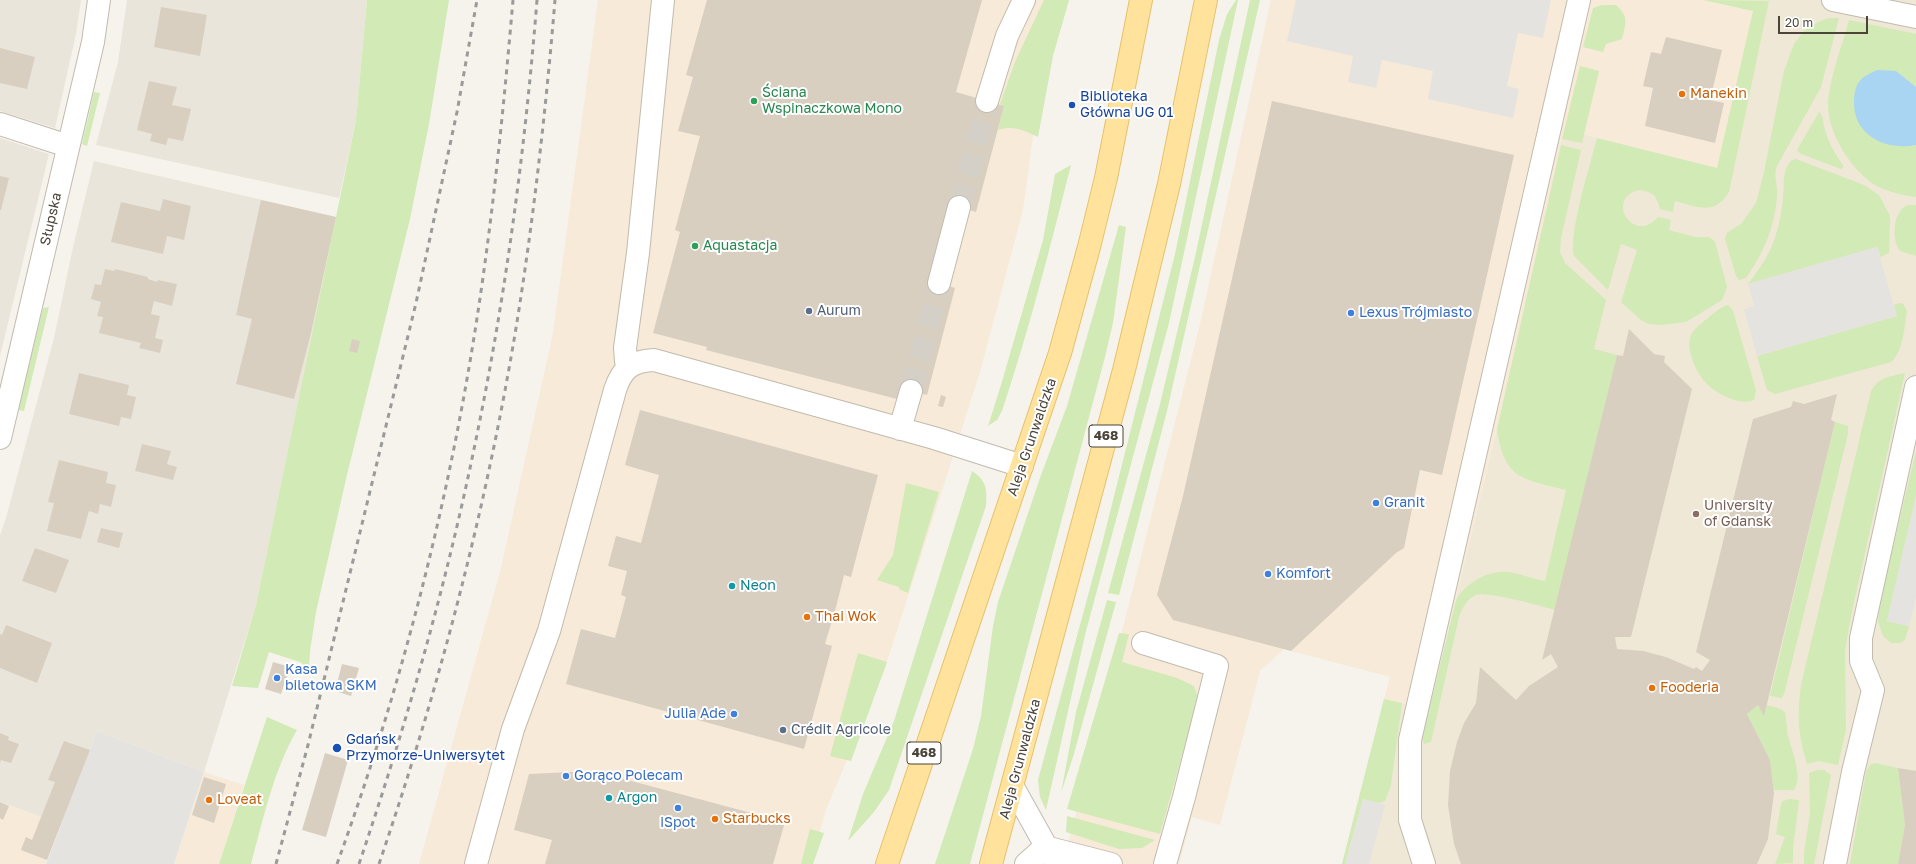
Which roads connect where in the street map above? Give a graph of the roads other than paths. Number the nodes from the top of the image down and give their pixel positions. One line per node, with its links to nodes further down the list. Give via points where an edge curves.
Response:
1 (99, 0): 11 (street, Słupska, via 93,42)
2 (663, 0): 14 (street, via 626,348)
3 (1024, 0): 9 (street, via 1007,36)
4 (1141, 0): 19 (main road, Aleja Grunwaldzka / 468, via 1106,178 1089,247 1060,353)
5 (1206, 0): 21 (main road, Aleja Grunwaldzka / 468, via 1168,184 1124,370)
6 (1579, 0): 29 (street, via 1410,740 1410,820)
7 (1833, 0): 8 (street)
8 (1916, 17)
9 (987, 101)
10 (0, 124): 11 (street)
11 (68, 146): 18 (street, Słupska)
12 (959, 207): 13 (street)
13 (939, 283)
14 (628, 368): 17 (street, via 639,361 654,360); 24 (street, via 619,378 615,390 549,631 512,729)
15 (1916, 387): 30 (street, via 1861,638 1860,661 1873,690 1853,772)
16 (911, 391): 17 (street)
17 (900, 429): 19 (street)
18 (0, 438)
19 (1022, 466): 25 (main road, Aleja Grunwaldzka / 468)
20 (1143, 643): 28 (street, via 1217,666)
21 (1012, 788): 22 (street); 26 (main road, Aleja Grunwaldzka / 468)
22 (1051, 855): 23 (street); 27 (street)
23 (1105, 863)
24 (476, 864)
25 (887, 864)
26 (991, 864)
27 (1026, 864)
28 (1165, 864)
29 (1424, 864)
30 (1835, 864)

